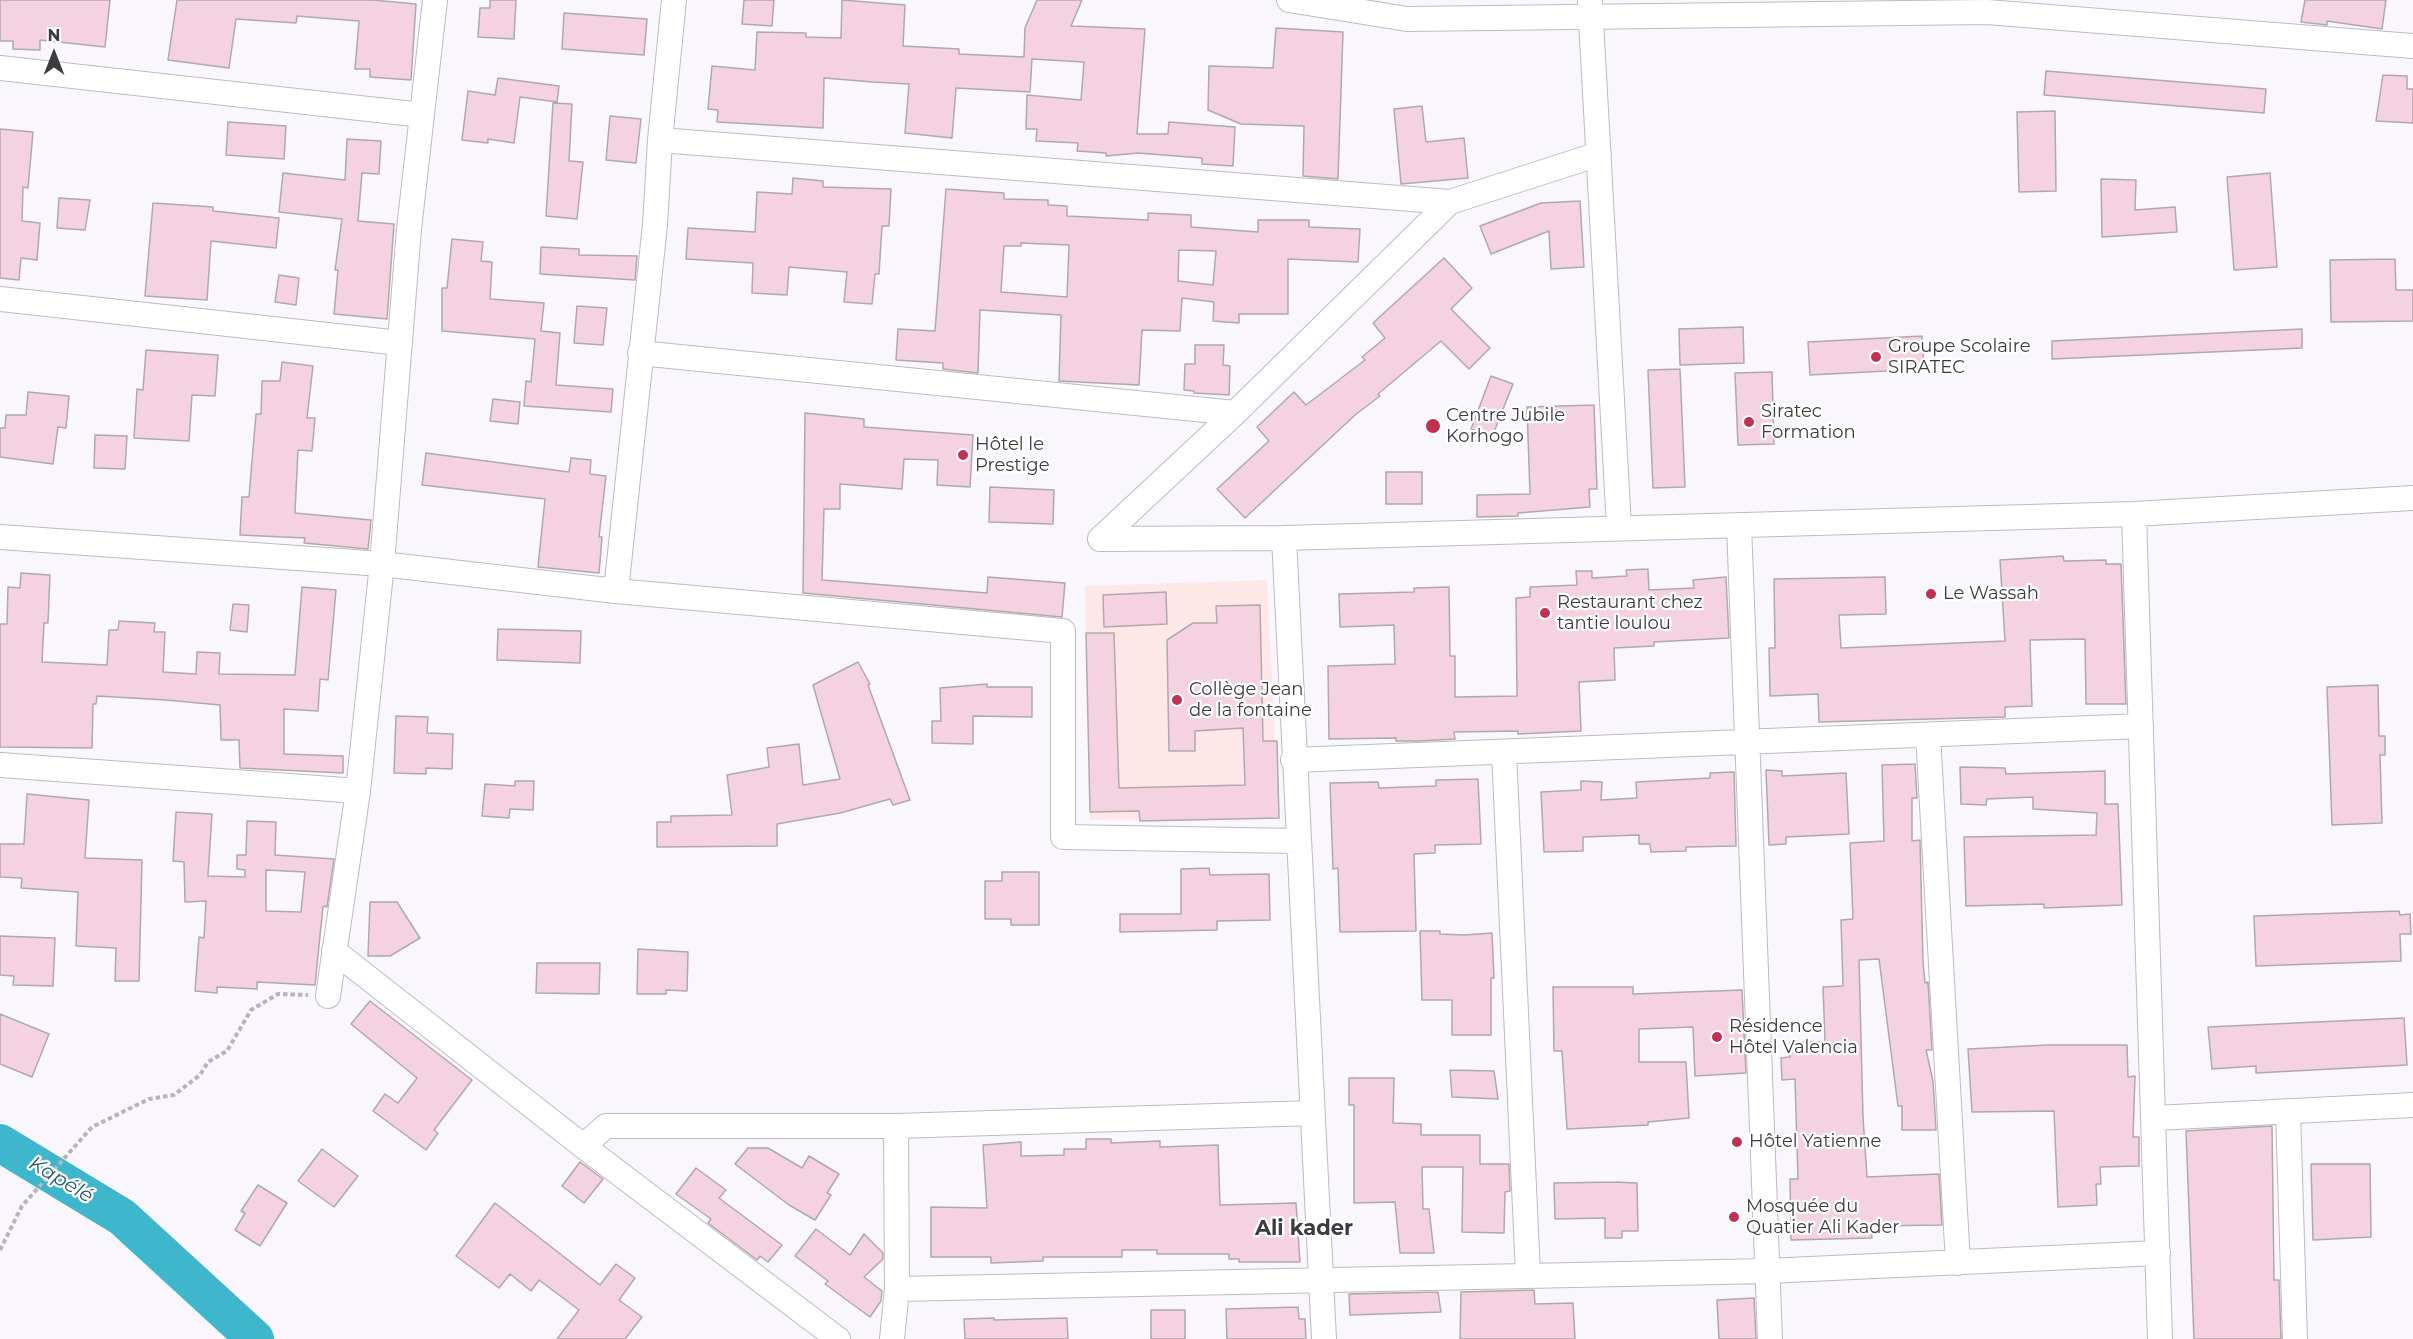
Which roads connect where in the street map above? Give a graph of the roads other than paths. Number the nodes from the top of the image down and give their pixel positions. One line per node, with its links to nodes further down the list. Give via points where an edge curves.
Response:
1 (435, 0): 7 (street)
2 (674, 0): 8 (street)
3 (1289, 0): 4 (street, via 1407,19)
4 (1590, 8): 5 (street, via 1987,12); 9 (street)
5 (2413, 46)
6 (0, 68): 7 (street)
7 (422, 115): 12 (street)
8 (660, 140): 10 (street); 13 (street)
9 (1599, 154): 10 (street); 18 (street)
10 (1450, 202): 14 (street)
11 (0, 299): 12 (street)
12 (400, 343): 21 (street)
13 (640, 353): 14 (street); 22 (street)
14 (1234, 413): 20 (street, via 1100,540)
15 (2413, 498): 16 (street)
16 (2134, 514): 17 (street); 23 (street)
17 (1739, 525): 18 (street); 25 (street)
18 (1619, 527): 20 (street)
19 (0, 537): 21 (street)
20 (1284, 538): 27 (street)
21 (382, 564): 22 (street); 29 (street)
22 (616, 591): 30 (street, via 1063,631 1063,837)
23 (2141, 726): 24 (street); 36 (street)
24 (1928, 735): 25 (street); 40 (street)
25 (1747, 742): 26 (street); 41 (street)
26 (1504, 752): 27 (street); 42 (street)
27 (1293, 760): 30 (street)
28 (0, 765): 29 (street)
29 (358, 791): 31 (street)
30 (1298, 841): 35 (street)
31 (334, 951): 32 (street); 38 (street)
32 (328, 996)
33 (2413, 1105): 34 (street)
34 (2288, 1111): 36 (street); 50 (street)
35 (1312, 1113): 37 (street); 43 (street)
36 (2155, 1118): 39 (street)
37 (896, 1126): 38 (street, via 606,1126); 44 (street)
38 (583, 1146): 45 (street)
39 (2158, 1253): 40 (street); 49 (street)
40 (1958, 1263): 41 (street)
41 (1767, 1271): 42 (street); 48 (street)
42 (1528, 1274): 43 (street)
43 (1323, 1281): 44 (street); 47 (street)
44 (897, 1288): 46 (street)
45 (838, 1339)
46 (892, 1339)
47 (1324, 1339)
48 (1770, 1339)
49 (2160, 1339)
50 (2295, 1339)

